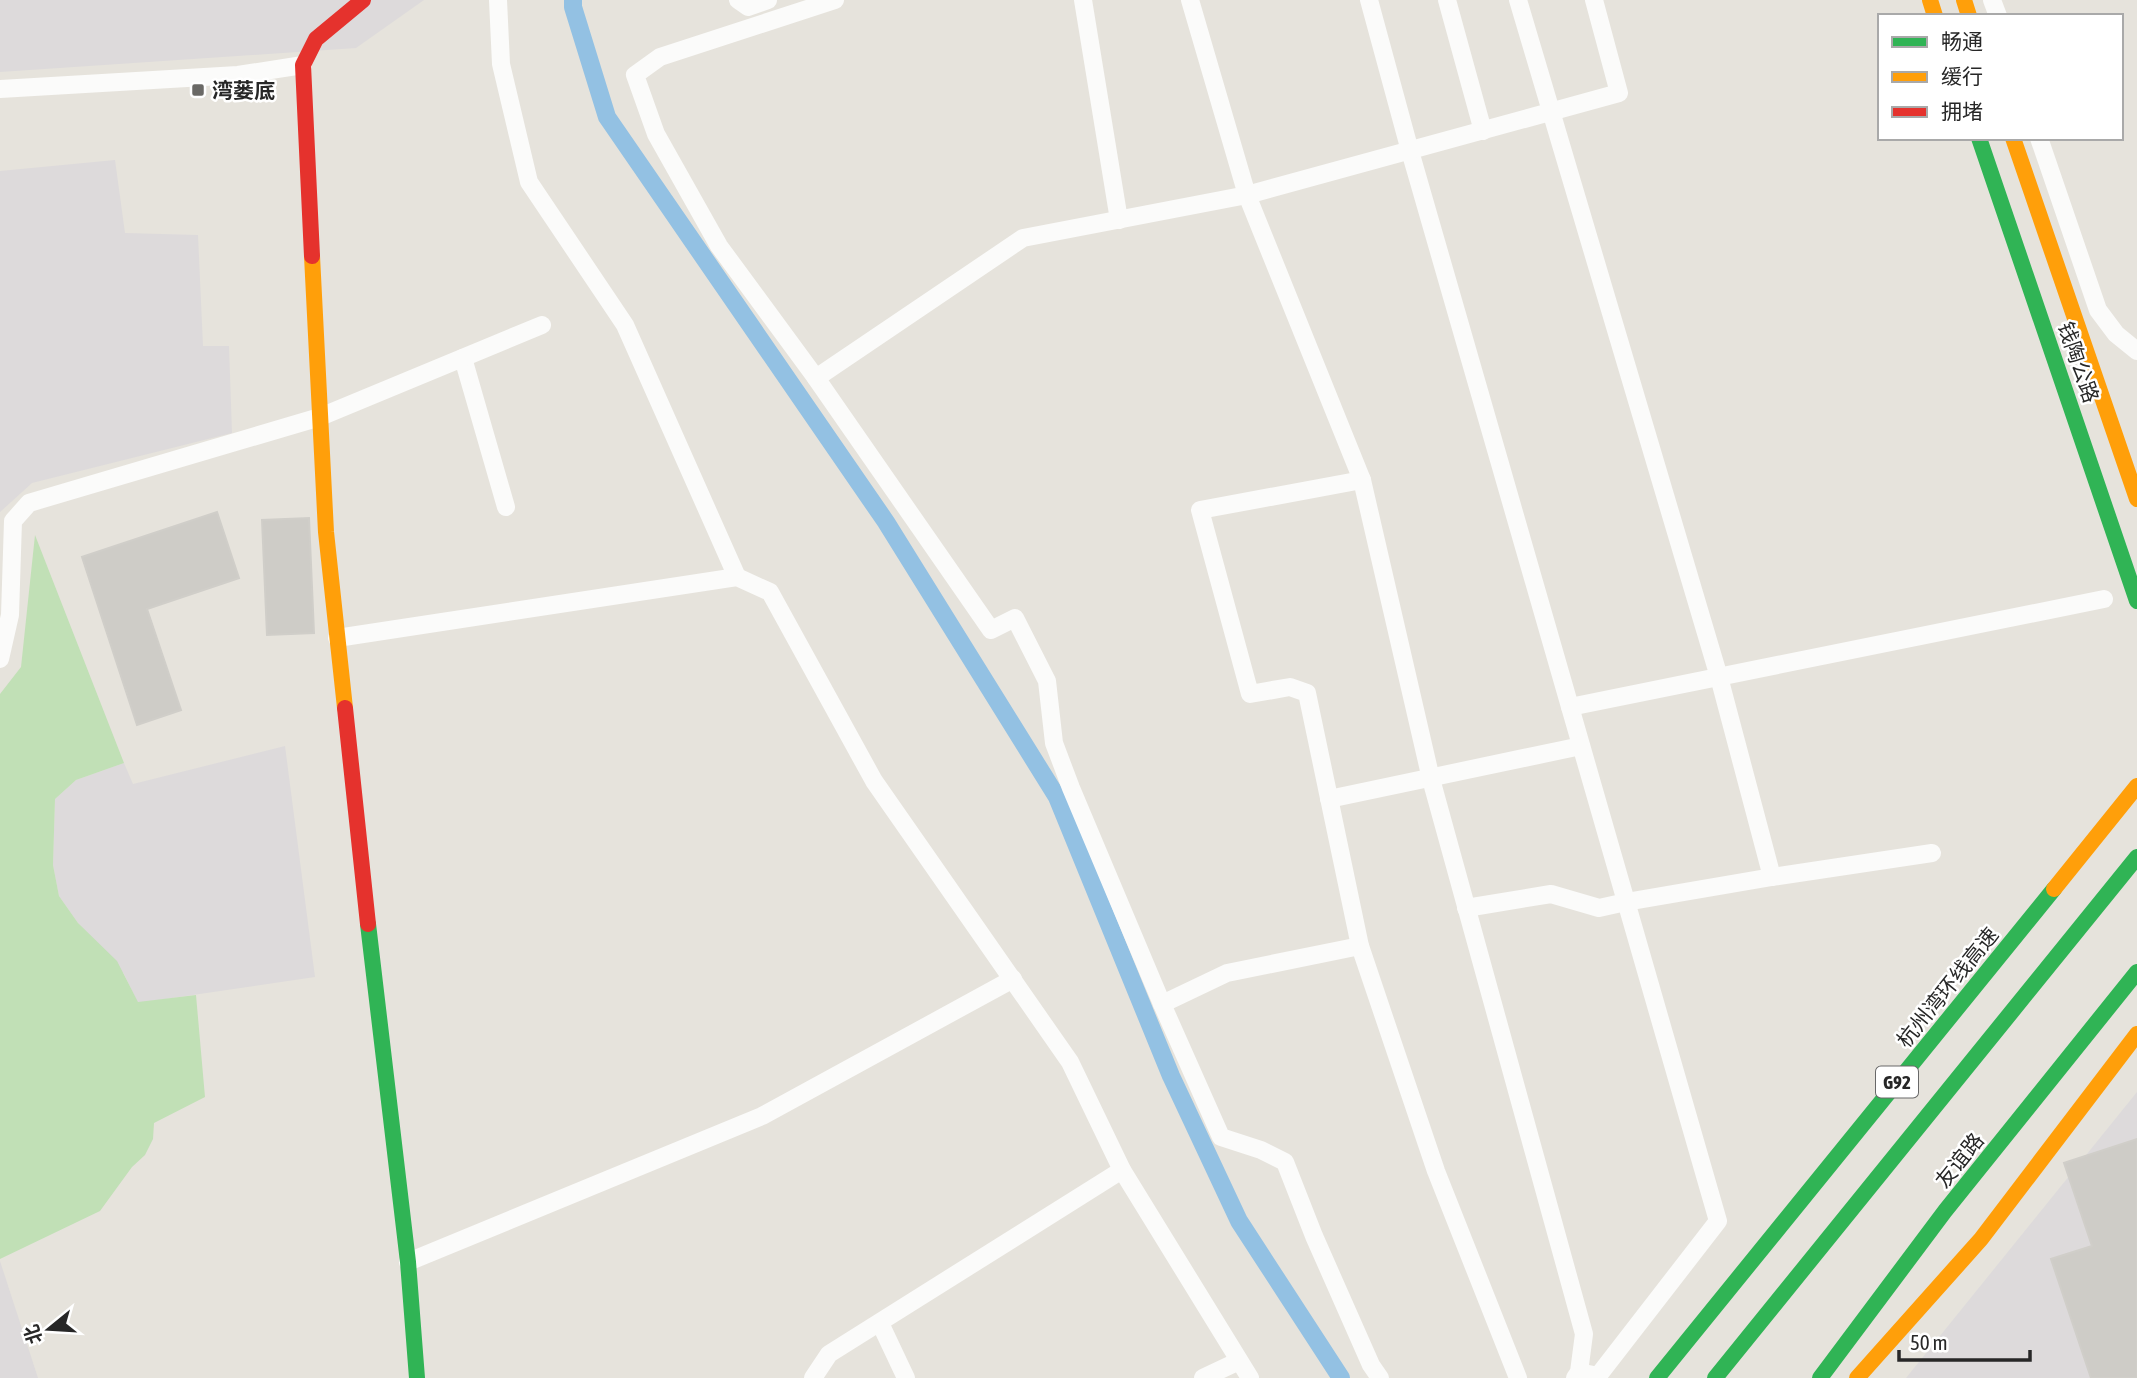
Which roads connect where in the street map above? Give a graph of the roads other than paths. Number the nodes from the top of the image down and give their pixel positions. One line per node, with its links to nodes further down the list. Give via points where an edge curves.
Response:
1 (363, 0): 12 (main road, via 316,39)
2 (498, 0): 30 (street, via 501,64 529,182 625,324)
3 (738, 0): 4 (street, via 748,7)
4 (768, 0)
5 (835, 0): 25 (street, via 660,57 635,75 656,134 719,246)
6 (1083, 0): 21 (street)
7 (1190, 0): 20 (street)
8 (1369, 0): 19 (street)
9 (1447, 0): 15 (street)
10 (1518, 0): 14 (street)
11 (1594, 0): 14 (street, via 1619,93)
12 (303, 65): 13 (street, via 238,75); 26 (main road)
13 (0, 89)
14 (1552, 112): 15 (street); 35 (street)
15 (1483, 131): 19 (street)
16 (1980, 140): 32 (main road, 钱陶公路)
17 (2013, 140): 28 (main road, 钱陶公路)
18 (2040, 140): 23 (street, via 2098,310)
19 (1410, 151): 20 (street); 36 (street)
20 (1247, 195): 21 (street); 27 (street)
21 (1119, 219): 25 (street, via 1023,238)
22 (542, 325): 24 (street)
23 (2137, 351)
24 (463, 358): 26 (street); 29 (street)
25 (816, 378): 49 (street, via 992,630 1015,618 1047,681 1054,743)
26 (320, 417): 33 (main road); 34 (street, via 29,503 13,521 10,615)
27 (1362, 480): 38 (street); 40 (street, via 1200,510 1250,694 1290,687 1307,693)
28 (2137, 499)
29 (506, 507)
30 (737, 577): 33 (street); 48 (street, via 770,592 874,781)
31 (2104, 598): 35 (street)
32 (2137, 601)
33 (337, 638): 52 (main road)
34 (0, 659)
35 (1719, 677): 36 (street); 43 (street)
36 (1570, 707): 37 (street)
37 (1581, 747): 38 (street); 44 (street)
38 (1431, 779): 40 (street); 45 (street)
39 (2137, 786): 63 (main road, 杭州湾环线高速 / G92)
40 (1329, 799): 46 (street)
41 (1932, 853): 43 (street)
42 (2137, 857): 64 (main road, G92)
43 (1772, 877): 44 (street)
44 (1626, 902): 45 (street, via 1599,908 1552,894); 56 (street, via 1718,1221 1598,1376)
45 (1466, 908): 56 (street, via 1584,1334)
46 (1360, 946): 49 (street, via 1227,973); 62 (street, via 1436,1171)
47 (2137, 972): 65 (main road, 友谊路, via 1945,1211)
48 (1013, 979): 51 (street, via 1070,1062); 52 (street, via 762,1116)
49 (1162, 1004): 61 (street, via 1222,1137 1285,1162)
50 (2137, 1034): 66 (main road, via 1981,1239)
51 (1122, 1170): 53 (street); 54 (street)
52 (408, 1262): 57 (main road)
53 (880, 1323): 55 (street, via 830,1354); 58 (street)
54 (1239, 1361): 59 (street); 60 (street)
55 (821, 1374)
56 (1577, 1375)
57 (417, 1378)
58 (906, 1378)
59 (1203, 1378)
60 (1250, 1378)
61 (1380, 1378)
62 (1518, 1378)
63 (1657, 1378)
64 (1715, 1378)
65 (1819, 1378)
66 (1857, 1378)

